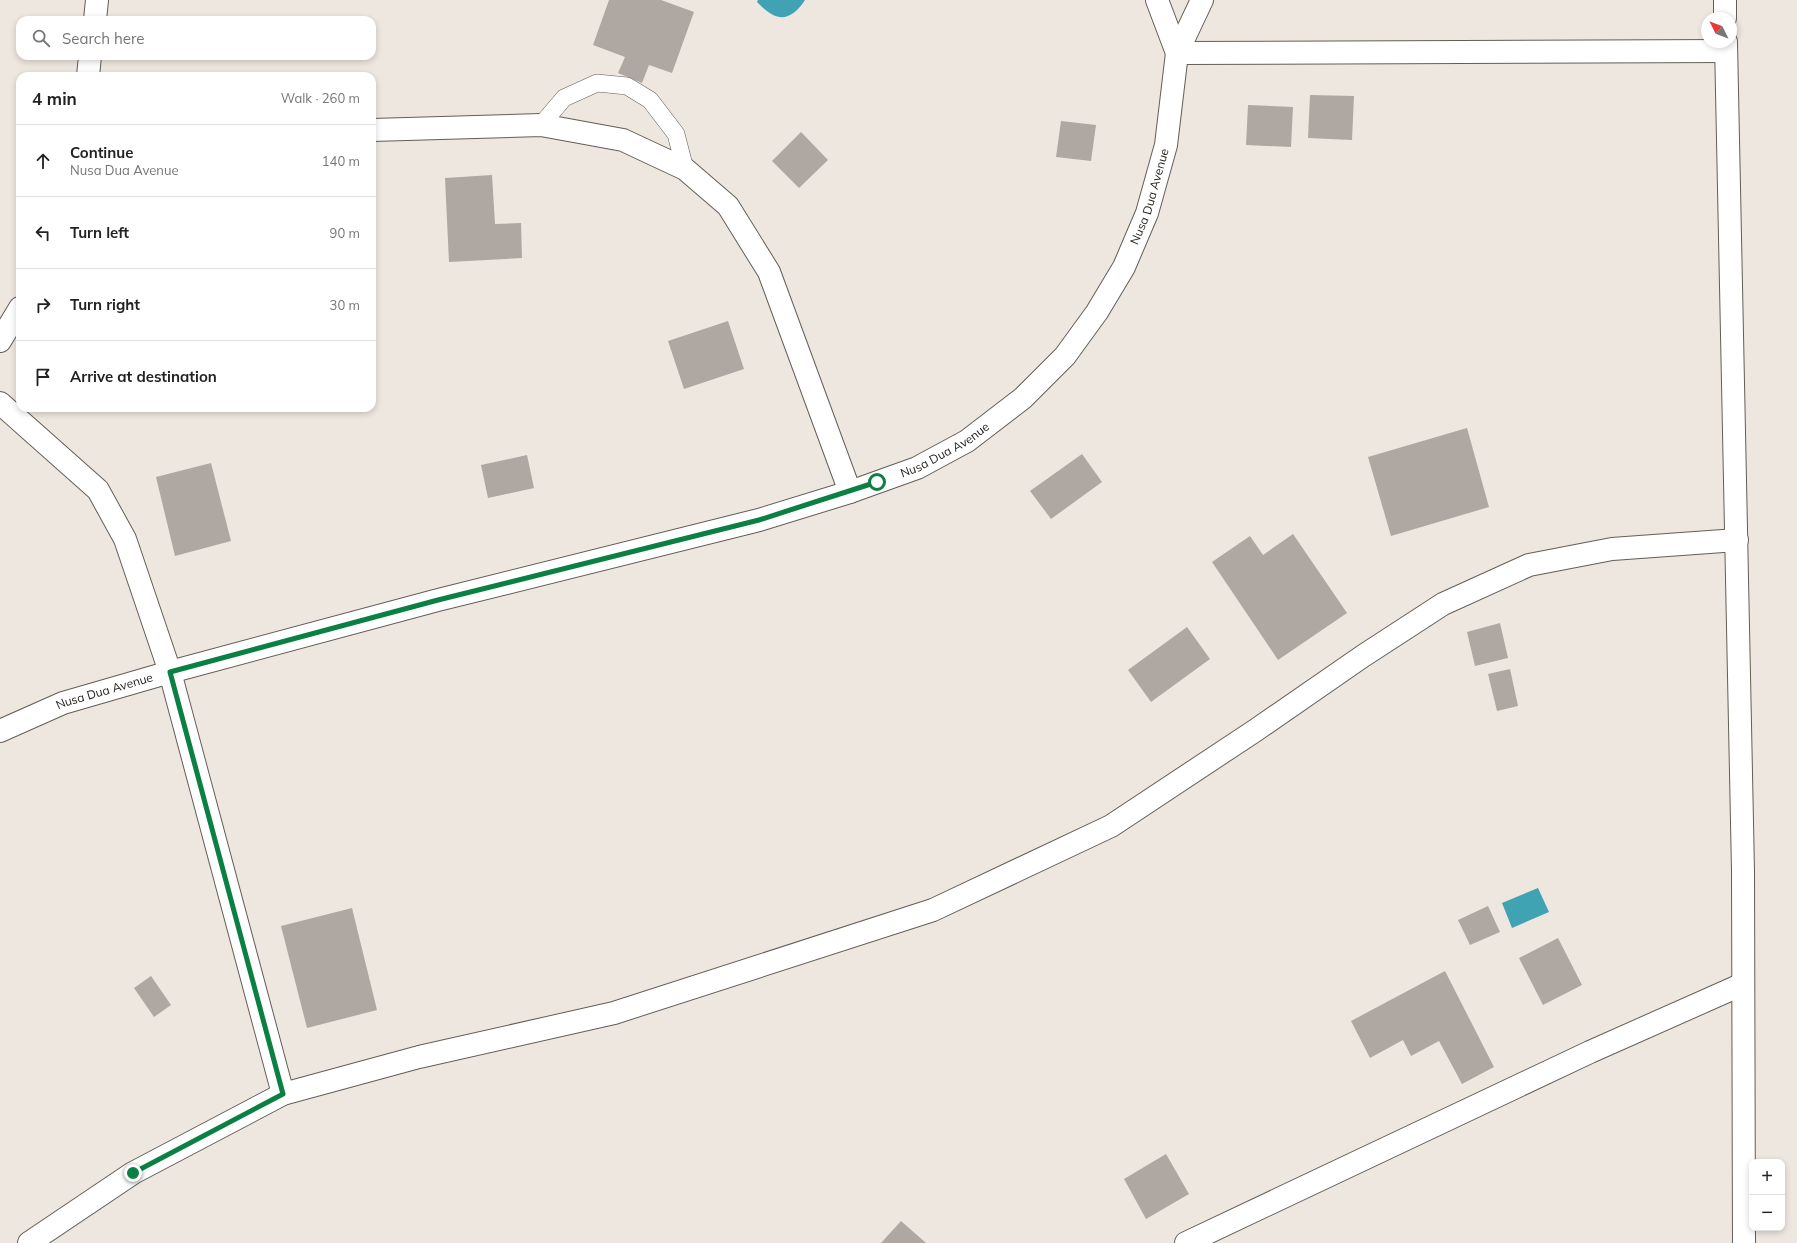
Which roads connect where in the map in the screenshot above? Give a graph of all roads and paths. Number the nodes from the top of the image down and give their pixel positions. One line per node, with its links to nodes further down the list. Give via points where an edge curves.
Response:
1 (97, 0): 6 (street)
2 (1157, 0): 9 (street, Nusa Dua Avenue)
3 (1202, 0): 9 (street, Nusa Dua Avenue)
4 (1725, 0): 5 (street)
5 (1725, 12)
6 (95, 16)
7 (1701, 46): 9 (street)
8 (1726, 48): 19 (street)
9 (1177, 53): 18 (street, Nusa Dua Avenue, via 1166,145 1147,213 1124,267 1097,312 1065,356 1023,398 967,441 917,468)
10 (90, 60): 11 (street)
11 (88, 72)
12 (541, 125): 13 (street); 14 (street, via 623,140); 14 (lane, via 564,98 597,83 627,86 650,100 676,134)
13 (376, 130)
14 (685, 169): 18 (street, via 728,206 769,272)
15 (16, 315): 16 (street)
16 (0, 342)
17 (0, 403): 20 (street, via 98,490 125,539)
18 (850, 492): 20 (street, Nusa Dua Avenue, via 759,520 438,600)
19 (1737, 540): 22 (street); 23 (street, via 1612,549 1529,565 1443,604 1111,826 933,910 614,1013 419,1057)
20 (170, 672): 21 (street, Nusa Dua Avenue, via 63,702); 23 (street)
21 (0, 731)
22 (1743, 984): 25 (street, via 1590,1052); 26 (street)
23 (283, 1094): 24 (street, via 133,1173)
24 (29, 1243)
25 (1186, 1243)
26 (1744, 1243)

